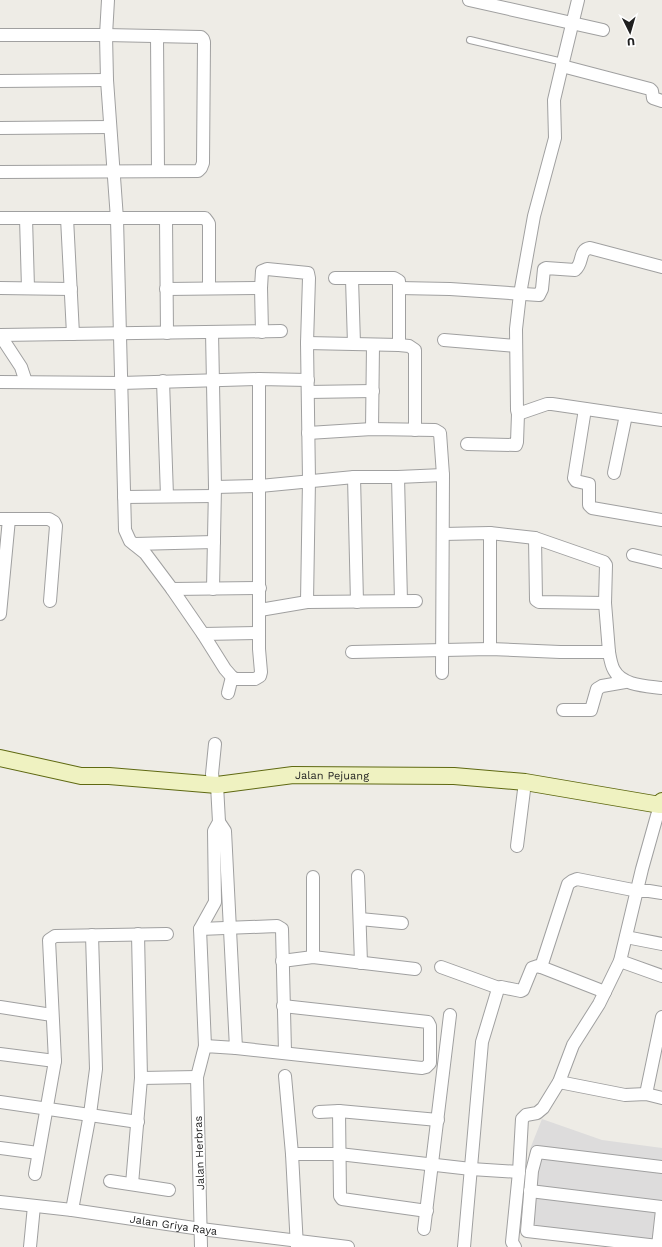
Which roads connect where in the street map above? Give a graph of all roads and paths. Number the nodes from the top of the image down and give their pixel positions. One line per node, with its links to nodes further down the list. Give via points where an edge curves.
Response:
1 (108, 0): 7 (street)
2 (468, 0): 4 (street)
3 (578, 0): 4 (street)
4 (572, 24): 5 (street); 10 (street)
5 (603, 30)
6 (0, 35): 7 (street)
7 (106, 35): 8 (street); 11 (street)
8 (157, 36): 17 (street); 17 (street, via 201,37 204,42 203,163 198,171)
9 (470, 40): 10 (lane)
10 (562, 64): 13 (street, via 650,90 654,98); 34 (street, via 554,100 555,138 534,216)
11 (107, 80): 12 (street); 14 (street)
12 (0, 81)
13 (662, 101)
14 (110, 127): 15 (street); 16 (street)
15 (0, 128)
16 (113, 171): 17 (street); 18 (street); 22 (street)
17 (158, 171)
18 (0, 172)
19 (0, 218): 20 (street)
20 (26, 218): 21 (street); 28 (street)
21 (67, 218): 22 (street); 32 (street)
22 (117, 218): 23 (street); 38 (street)
23 (166, 218): 29 (street, via 205,218 208,222); 33 (street)
24 (662, 267): 34 (street, via 587,249 582,252 575,270 550,267 544,269 539,295)
25 (335, 278): 26 (street)
26 (352, 279): 31 (street, via 394,278 400,281); 44 (street)
27 (0, 288): 28 (street)
28 (28, 288): 32 (street)
29 (210, 288): 30 (street); 33 (street)
30 (261, 288): 37 (street); 43 (street, via 261,275 265,270 308,273)
31 (399, 288): 34 (street); 46 (street)
32 (71, 289): 40 (street)
33 (166, 289): 39 (street)
34 (520, 294): 47 (street)
35 (280, 331): 37 (street)
36 (212, 332): 37 (street); 39 (street); 50 (street)
37 (262, 332)
38 (119, 333): 39 (street); 40 (street); 53 (street)
39 (167, 333)
40 (73, 334): 41 (street)
41 (0, 335): 52 (street, via 21,367)
42 (444, 340): 47 (street)
43 (307, 343): 44 (street); 54 (street)
44 (354, 344): 45 (street)
45 (374, 345): 46 (street); 55 (street)
46 (399, 345): 61 (street, via 409,346 415,350)
47 (516, 346): 57 (street)
48 (259, 379): 50 (street); 54 (street); 69 (street)
49 (163, 381): 50 (street); 53 (street); 71 (street)
50 (213, 381): 70 (street)
51 (0, 382): 52 (street)
52 (26, 382): 53 (street)
53 (121, 383): 72 (street)
54 (308, 386): 55 (street); 62 (street)
55 (373, 390): 60 (street)
56 (585, 409): 57 (street, via 550,404); 58 (street); 74 (street, via 574,478 576,481 589,484 589,505 592,508)
57 (518, 414): 63 (street, via 516,445)
58 (626, 415): 59 (street); 64 (street)
59 (662, 420)
60 (372, 429): 61 (street); 62 (street)
61 (415, 430): 65 (street, via 436,430 440,433)
62 (308, 433): 68 (street)
63 (467, 444)
64 (614, 473)
65 (444, 475): 67 (street); 76 (street)
66 (354, 477): 67 (street); 68 (street); 89 (street)
67 (398, 477): 86 (street)
68 (309, 480): 69 (street); 88 (street)
69 (260, 486): 70 (street); 82 (street)
70 (214, 492): 71 (street); 78 (street)
71 (167, 496): 72 (street)
72 (124, 497): 79 (street, via 125,530 127,538)
73 (5, 519): 85 (street, via 49,519 54,522 56,526); 92 (street)
74 (662, 520)
75 (490, 533): 76 (street); 77 (street); 95 (street)
76 (443, 534): 96 (street)
77 (535, 538): 90 (street, via 604,562); 90 (street, via 536,600)
78 (214, 542): 79 (street); 84 (street)
79 (134, 544): 83 (street, via 145,553)
80 (633, 555): 81 (street)
81 (662, 562)
82 (260, 588): 84 (street); 91 (street)
83 (172, 589): 84 (street); 94 (street)
84 (213, 589)
85 (50, 601)
86 (401, 601): 87 (street); 89 (street)
87 (416, 601)
88 (306, 602): 89 (street); 91 (street)
89 (357, 602)
90 (605, 604): 98 (street)
91 (260, 610): 93 (street)
92 (0, 614)
93 (259, 633): 94 (street); 100 (street, via 260,676 247,680)
94 (203, 634): 100 (street)
95 (490, 649): 96 (street); 98 (street)
96 (442, 650): 97 (street); 99 (street)
97 (352, 652)
98 (609, 652): 101 (street, via 614,671)
99 (442, 673)
100 (232, 677): 103 (street)
101 (625, 682): 102 (street); 104 (street, via 597,689 591,710)
102 (662, 688)
103 (228, 693)
104 (563, 710)
105 (215, 744): 108 (street, via 212,774)
106 (0, 758): 108 (street, Jalan Pejuang, via 81,776)
107 (524, 782): 108 (street, Jalan Pejuang, via 454,776 293,775); 109 (street, Jalan Pejuang); 111 (street)
108 (217, 785): 110 (street)
109 (661, 803): 114 (street)
110 (219, 822): 116 (street, via 225,831); 117 (street, via 214,832)
111 (517, 846)
112 (358, 876): 118 (street)
113 (312, 877): 127 (street)
114 (638, 890): 115 (street); 125 (street); 132 (street, via 577,879 570,882 560,903)
115 (662, 893)
116 (228, 901): 117 (street); 120 (street)
117 (215, 902): 121 (street)
118 (360, 919): 119 (street); 130 (street)
119 (402, 923)
120 (231, 927): 121 (street); 128 (street, via 280,927 283,932); 143 (street)
121 (200, 930): 142 (street, Jalan Herbras)
122 (138, 934): 123 (street); 124 (street); 149 (street)
123 (167, 934)
124 (92, 935): 139 (street, via 54,936 49,940); 157 (street, via 96,1069)
125 (626, 937): 126 (street); 129 (street)
126 (662, 944)
127 (313, 958): 128 (street); 130 (street)
128 (282, 960): 137 (street)
129 (620, 961): 134 (street); 136 (street)
130 (361, 963): 133 (street)
131 (441, 967): 135 (street)
132 (541, 967): 135 (street, via 532,968 523,990); 136 (street)
133 (415, 969)
134 (662, 976)
135 (499, 988): 166 (street, via 482,1042)
136 (606, 992): 150 (street, via 573,1045)
137 (283, 1006): 144 (street); 144 (street, via 425,1021 430,1026 430,1063 422,1068)
138 (0, 1007): 139 (street)
139 (52, 1015): 146 (street)
140 (450, 1016): 158 (street)
141 (662, 1017): 151 (street)
142 (205, 1046): 143 (street); 148 (street, Jalan Herbras)
143 (236, 1048): 144 (street)
144 (285, 1052)
145 (0, 1054): 146 (street)
146 (55, 1062): 154 (street)
147 (285, 1076): 162 (street)
148 (197, 1077): 149 (street); 179 (street, Jalan Herbras)
149 (141, 1078): 159 (street)
150 (559, 1082): 151 (street, via 625,1095); 167 (street, via 542,1110 522,1119)
151 (646, 1094): 152 (street)
152 (662, 1098)
153 (0, 1102): 154 (street)
154 (47, 1108): 157 (street); 161 (street)
155 (339, 1111): 156 (street); 158 (street); 163 (street)
156 (319, 1112)
157 (90, 1114): 159 (street); 176 (street)
158 (438, 1120): 164 (street)
159 (138, 1122): 170 (street)
160 (0, 1148): 161 (street)
161 (38, 1154): 168 (street)
162 (292, 1154): 163 (street); 182 (street)
163 (340, 1154): 164 (street); 178 (street, via 342,1199)
164 (433, 1165): 166 (street); 178 (street)
165 (662, 1167): 172 (street, via 537,1152)
166 (471, 1169): 167 (street); 187 (street)
167 (519, 1172): 188 (street, via 512,1242)
168 (35, 1174)
169 (110, 1181): 170 (street)
170 (132, 1184): 171 (street)
171 (169, 1190)
172 (530, 1191): 175 (street); 177 (street, via 527,1231 658,1246)
173 (0, 1202): 174 (street, Jalan Griya Raya)
174 (34, 1206): 176 (street, Jalan Griya Raya); 183 (street)
175 (662, 1207)
176 (72, 1210): 179 (street, Jalan Griya Raya)
177 (662, 1210)
178 (427, 1211): 180 (street)
179 (201, 1229): 181 (street, Jalan Griya Raya); 184 (street, Jalan Herbras)
180 (424, 1229)
181 (246, 1235): 182 (street, Jalan Griya Raya); 185 (street)
182 (297, 1244): 186 (street, Jalan Griya Raya)
183 (30, 1247)
184 (201, 1247)
185 (246, 1247)
186 (348, 1247)
187 (464, 1247)
188 (515, 1247)

